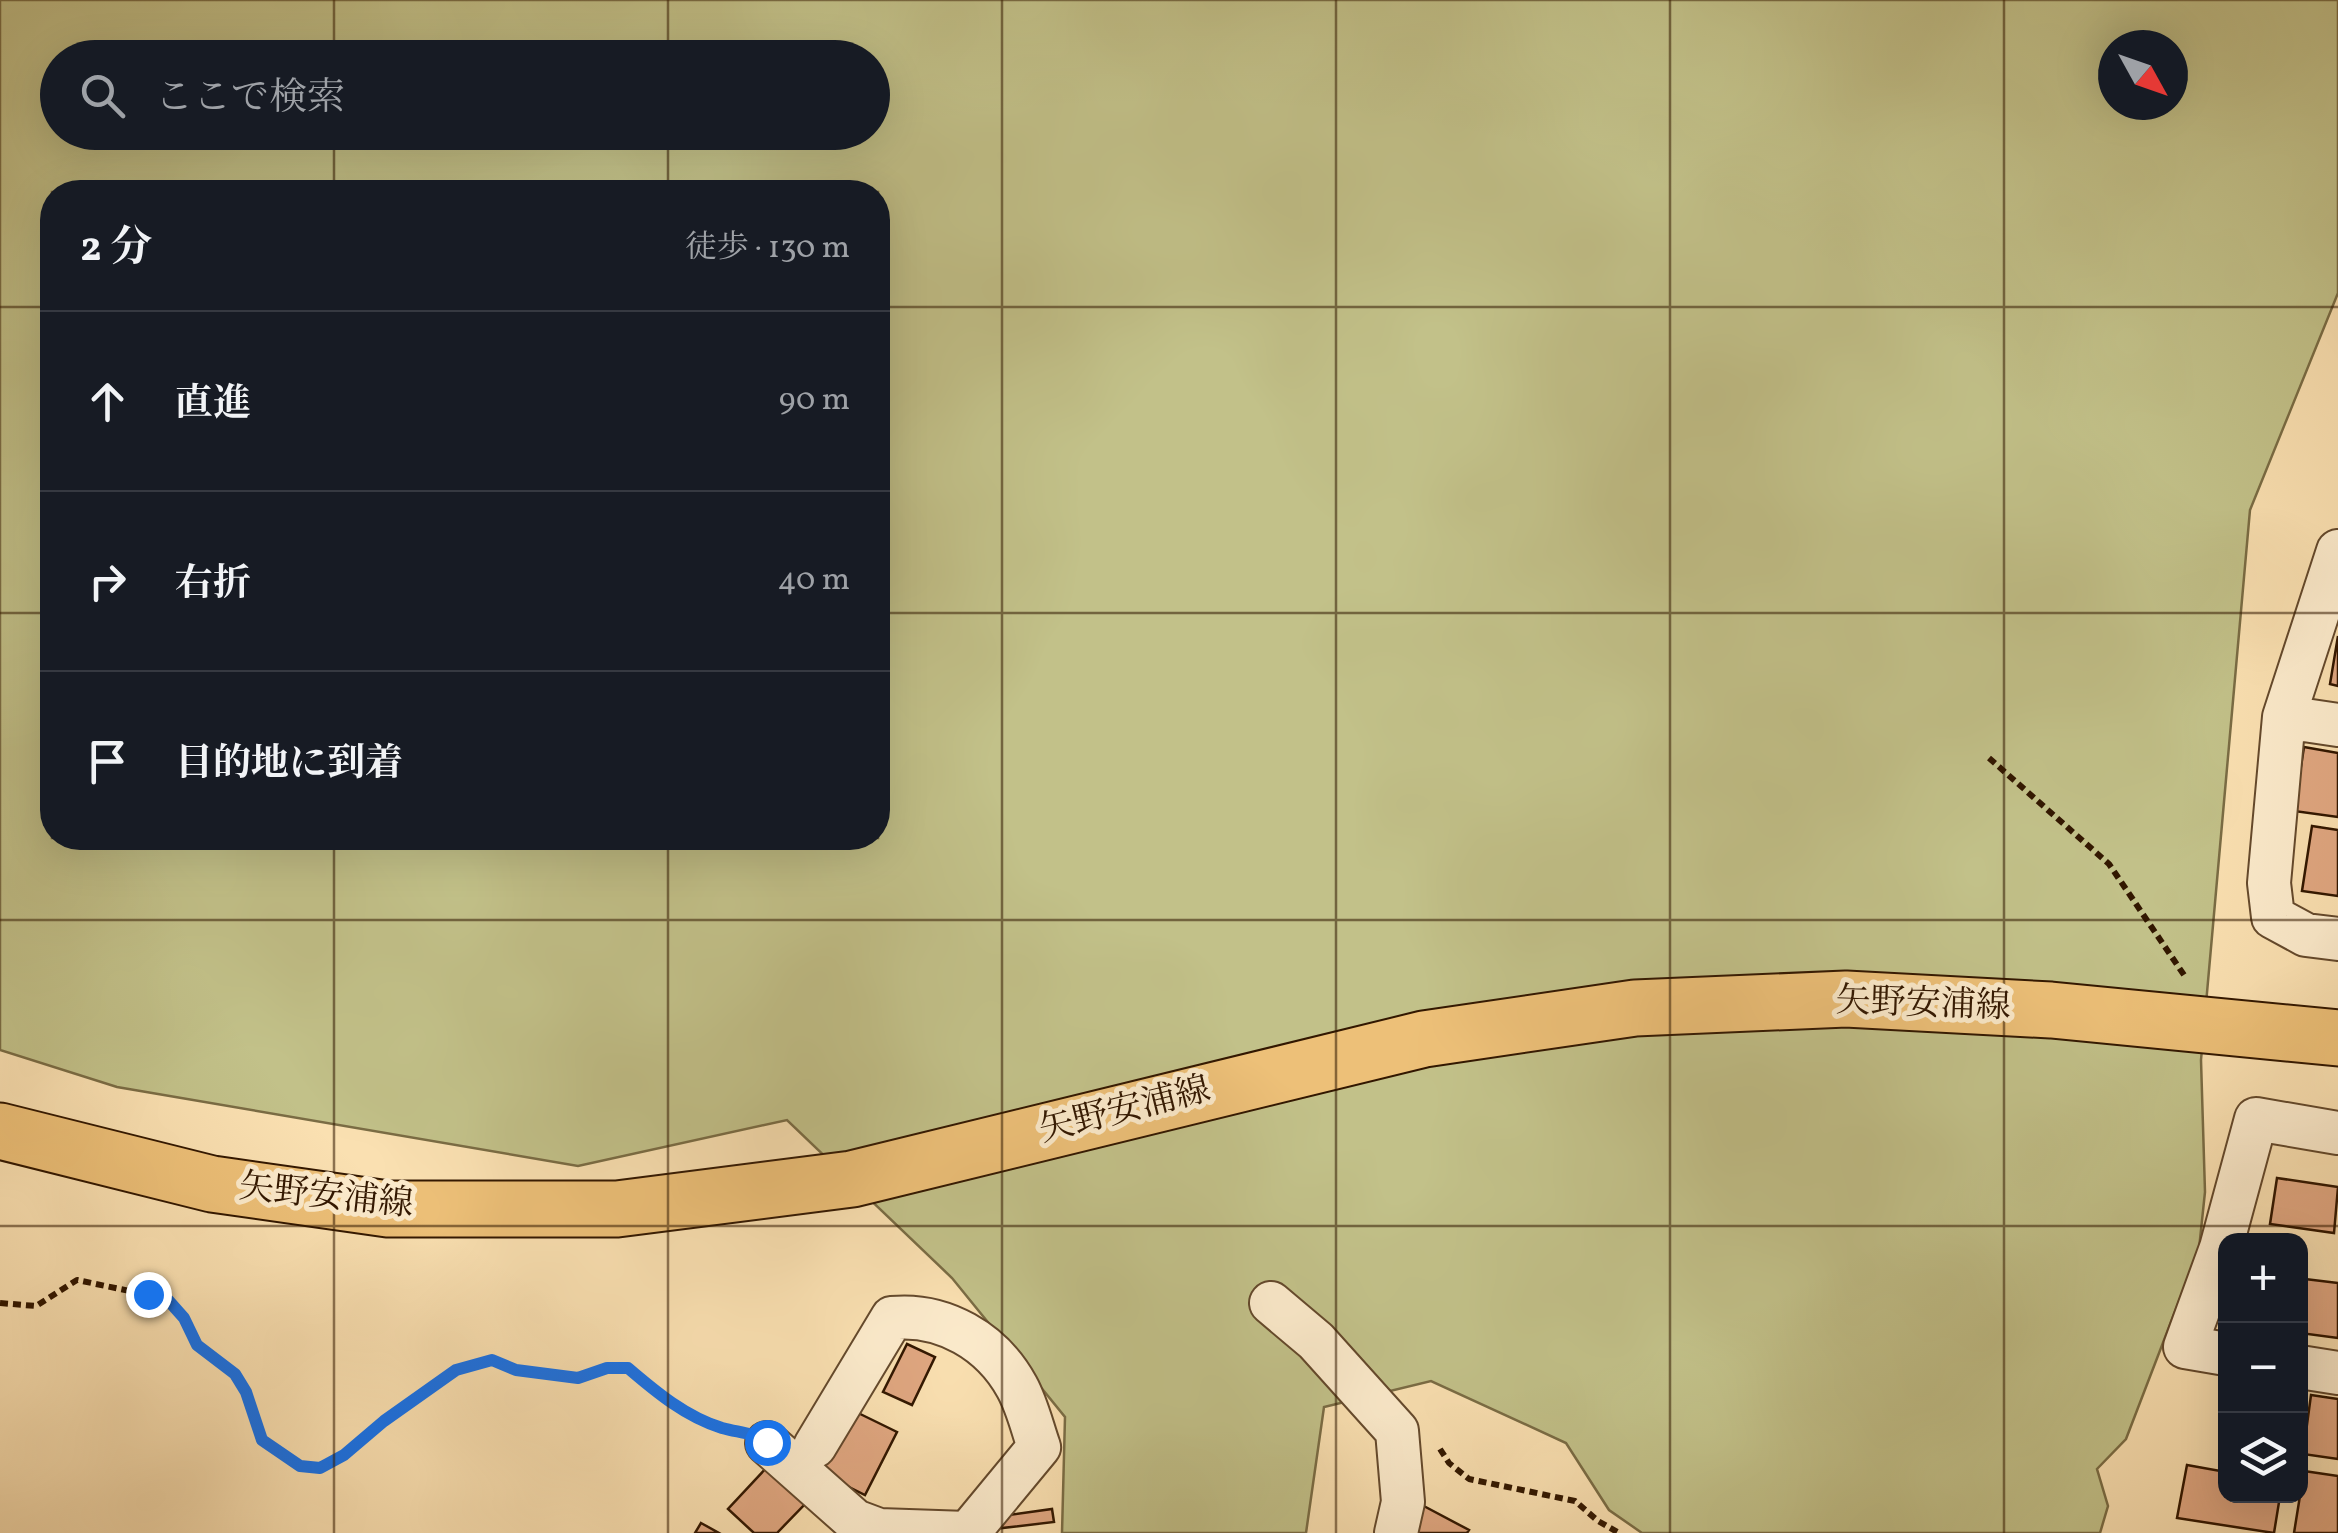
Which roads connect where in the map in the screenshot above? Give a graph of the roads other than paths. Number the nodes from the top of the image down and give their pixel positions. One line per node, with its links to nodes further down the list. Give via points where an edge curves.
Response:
1 (2338, 551): 2 (street)
2 (2284, 717): 3 (street); 4 (street, via 2268,883 2273,917 2306,935)
3 (2338, 725)
4 (2338, 939)
5 (2255, 1031): 6 (main road, 矢野安浦線); 7 (main road, 矢野安浦線); 8 (main road, 矢野安浦線, via 2051,1010 1846,999 1636,1008 1424,1039 852,1179 617,1209 388,1208 212,1184)
6 (2338, 1038)
7 (2338, 1055)
8 (0, 1131)
9 (2338, 1133): 11 (street, via 2256,1119 2185,1347)
10 (1271, 1303): 17 (street, via 1316,1340 1396,1431 1403,1502)
11 (2218, 1353)
12 (2308, 1367): 13 (street)
13 (2338, 1373)
14 (767, 1442): 16 (street, via 854,1522 879,1530)
15 (815, 1446): 16 (street, via 892,1318 919,1315 954,1326 998,1358 1018,1388 1039,1447)
16 (968, 1533)
17 (1396, 1533)

